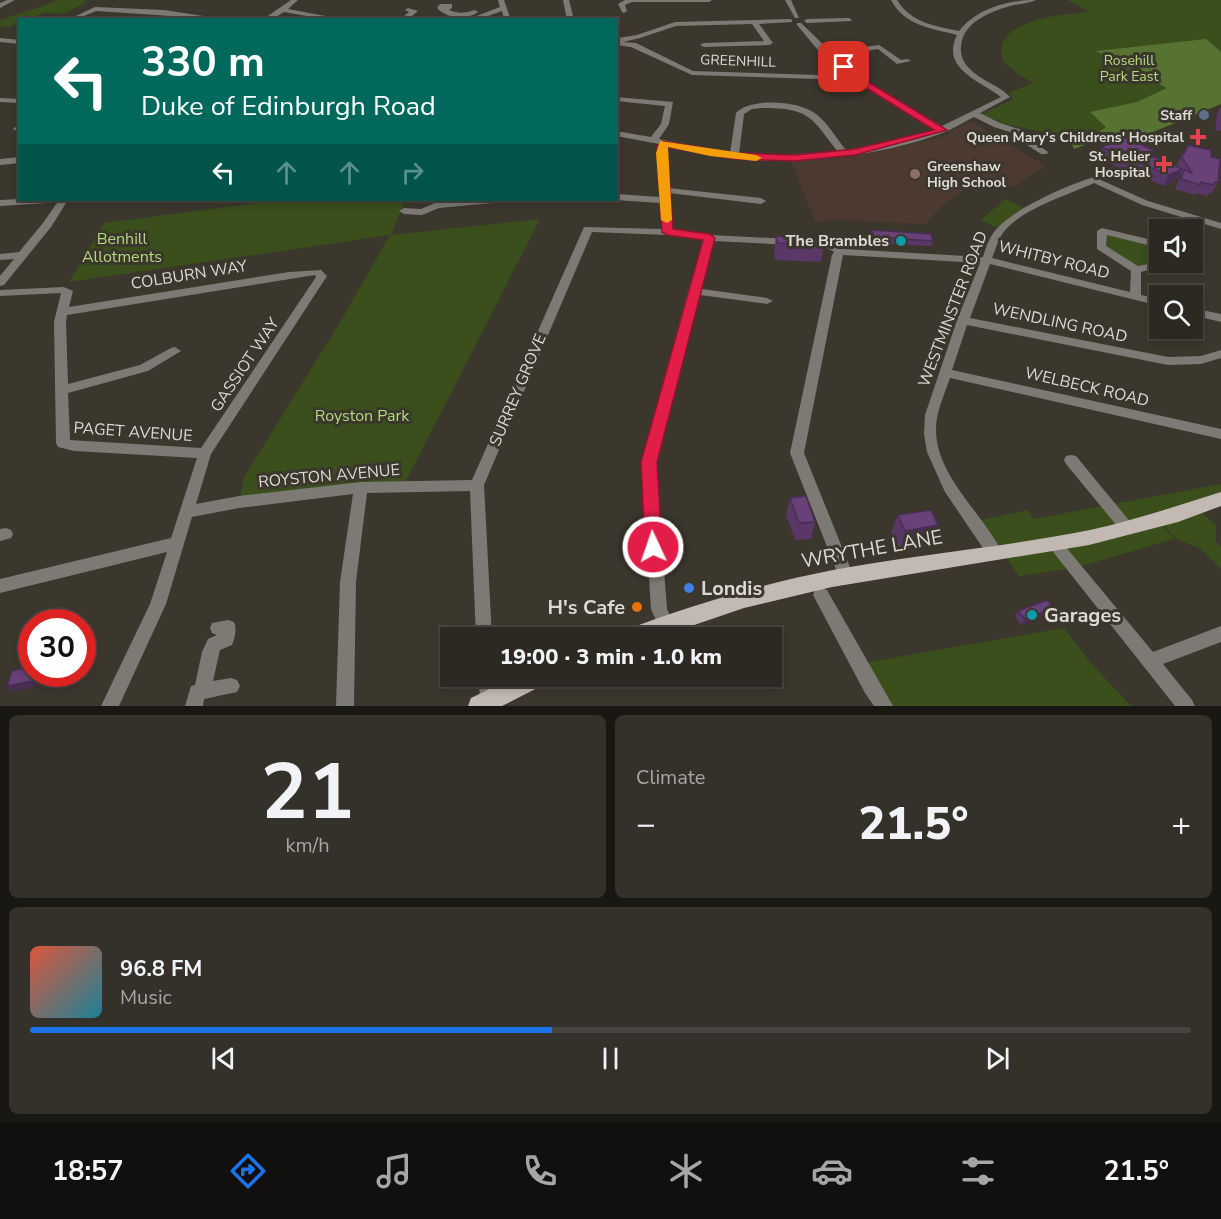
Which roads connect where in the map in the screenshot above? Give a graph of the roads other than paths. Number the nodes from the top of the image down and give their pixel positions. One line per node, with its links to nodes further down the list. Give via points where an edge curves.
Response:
1 (11, 0): 9 (street); 10 (street)
2 (294, 0): 12 (street)
3 (501, 0): 11 (street)
4 (566, 0): 23 (street)
5 (709, 0): 15 (street, via 631,0 621,4)
6 (788, 0): 25 (street)
7 (894, 0): 27 (street, via 898,10 909,19)
8 (1033, 0): 27 (street, via 993,9 974,20)
9 (0, 1)
10 (0, 6)
11 (502, 9): 17 (street); 22 (street)
12 (283, 10): 19 (street); 20 (street)
13 (408, 10): 21 (street, via 415,11)
14 (443, 11): 17 (street)
15 (624, 11)
16 (79, 16): 18 (street, via 95,9 164,12)
17 (474, 16)
18 (198, 18)
19 (269, 18)
20 (326, 18)
21 (405, 18)
22 (507, 18)
23 (570, 18)
24 (849, 20): 25 (street)
25 (798, 21): 26 (street); 34 (street)
26 (754, 22): 29 (street, via 675,24); 32 (street, via 769,44)
27 (961, 34): 40 (street, via 957,53 967,72 1006,95)
28 (0, 40): 30 (street)
29 (633, 41): 31 (street); 36 (street, GREENHILL, via 692,73)
30 (16, 42): 33 (street)
31 (618, 42)
32 (704, 45)
33 (0, 49)
34 (829, 55): 35 (street, via 879,47 900,62); 36 (street)
35 (907, 61)
36 (851, 76): 41 (street, via 866,77 862,82)
37 (618, 99): 43 (street, via 670,104)
38 (0, 100): 39 (street)
39 (18, 101)
40 (975, 114): 41 (street); 44 (street, via 1019,132)
41 (942, 130): 45 (street)
42 (618, 133): 43 (street)
43 (658, 142): 46 (street); 49 (street)
44 (1044, 152)
45 (844, 154): 46 (street, via 795,158); 46 (street, via 810,111 796,106 760,105 740,113)
46 (734, 156)
47 (18, 160): 48 (street)
48 (0, 162)
49 (665, 195): 50 (street); 54 (street); 59 (street)
50 (618, 197)
51 (32, 201): 56 (street)
52 (62, 201): 63 (street)
53 (465, 201): 55 (street)
54 (761, 201)
55 (438, 202): 57 (street, via 422,212)
56 (0, 203)
57 (404, 211)
58 (1221, 226): 65 (street, WESTMINSTER ROAD, via 1155,207 1094,180 1013,218 996,236)
59 (667, 232): 60 (street, WHITBY ROAD); 86 (street, SURREY GROVE, via 588,229)
60 (710, 238): 62 (street, WHITBY ROAD, via 822,244 835,246); 70 (street)
61 (1149, 242): 67 (street, via 1102,231 1101,247)
62 (841, 252): 65 (street, WHITBY ROAD); 94 (street, via 837,255 797,453)
63 (24, 255): 64 (street); 69 (street)
64 (0, 257)
65 (986, 260): 72 (street, WHITBY ROAD); 78 (street, WESTMINSTER ROAD)
66 (1149, 267): 67 (street)
67 (1136, 270): 72 (street)
68 (321, 273): 75 (street, COLBURN WAY); 84 (street, GASSIOT WAY, via 322,279)
69 (0, 283)
70 (694, 291): 74 (street); 97 (street, via 649,462 659,609)
71 (0, 293): 75 (street, PAGET AVENUE, via 66,289)
72 (1135, 297): 73 (street, WHITBY ROAD)
73 (1149, 300)
74 (767, 301)
75 (62, 312): 82 (street, PAGET AVENUE)
76 (1203, 314): 77 (street)
77 (1221, 318)
78 (963, 320): 80 (street, WENDLING ROAD, via 1168,361 1201,360); 81 (street, WESTMINSTER ROAD)
79 (175, 351): 82 (street, via 144,368)
80 (1221, 354)
81 (945, 373): 83 (street, WELBECK ROAD); 93 (street, WESTMINSTER ROAD, via 930,423 933,455)
82 (61, 390): 84 (street, PAGET AVENUE, via 61,439 67,445)
83 (1221, 434)
84 (205, 453): 89 (street, GASSIOT WAY)
85 (1071, 460): 90 (street)
86 (477, 485): 87 (street, ROYSTON AVENUE); 98 (street, SURREY GROVE)
87 (361, 488): 89 (street, ROYSTON AVENUE); 109 (street, via 348,582)
88 (1221, 499): 90 (main road, WRYTHE LANE)
89 (186, 512): 91 (street, GASSIOT WAY)
90 (1127, 528): 92 (main road, WRYTHE LANE)
91 (177, 543): 95 (street); 108 (street, GASSIOT WAY, via 158,604)
92 (1055, 544): 93 (main road, WRYTHE LANE); 102 (street)
93 (994, 552): 94 (main road, WRYTHE LANE)
94 (846, 577): 97 (main road, WRYTHE LANE, via 813,582)
95 (0, 586)
96 (820, 595): 110 (street)
97 (666, 624): 99 (main road, WRYTHE LANE)
98 (483, 627)
99 (658, 627)
100 (218, 628): 106 (street, via 228,627 226,640 214,644 210,652)
101 (1221, 634): 102 (street)
102 (1149, 662): 111 (street)
103 (231, 686): 106 (street)
104 (485, 687): 107 (street)
105 (517, 687): 107 (main road)
106 (198, 699)
107 (483, 704)
108 (110, 706)
109 (345, 706)
110 (884, 706)
111 (1186, 706)

